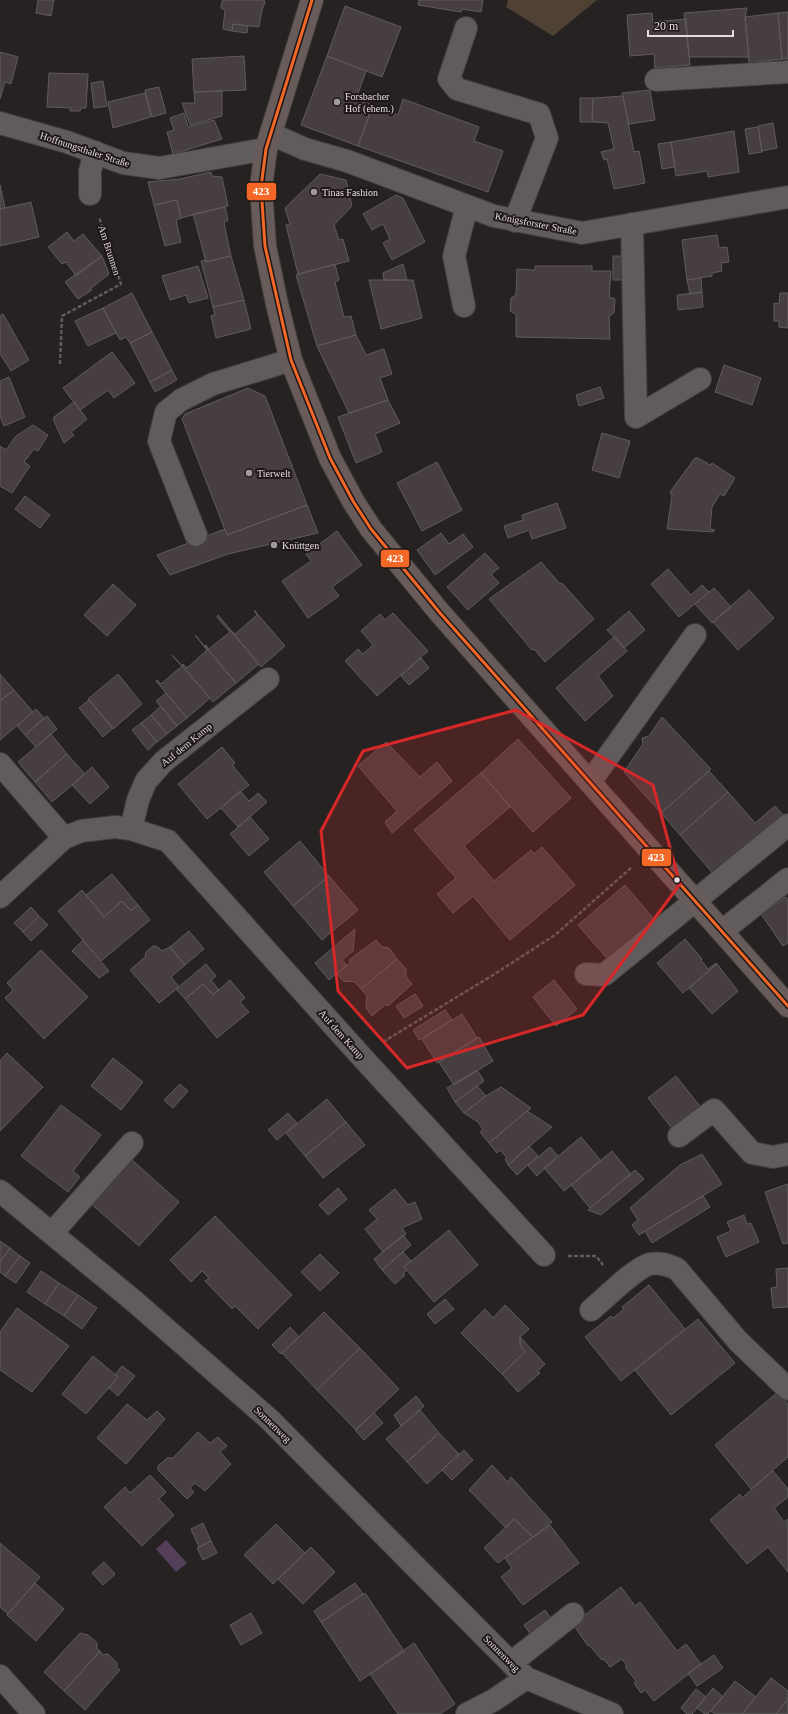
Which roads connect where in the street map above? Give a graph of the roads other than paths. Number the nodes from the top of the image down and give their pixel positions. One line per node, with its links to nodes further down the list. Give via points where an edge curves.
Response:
1 (312, 0): 6 (main road)
2 (466, 28): 11 (street, via 449,79 457,89 539,114 547,138)
3 (788, 72): 4 (street)
4 (656, 80)
5 (0, 124): 7 (street, Hoffnungsthaler Straße)
6 (269, 142): 7 (street, Hoffnungsthaler Straße, via 158,168 123,163); 10 (street, Königsforster Straße, via 347,161); 14 (main road, via 261,187 265,246)
7 (95, 152): 8 (street, via 90,171)
8 (90, 194)
9 (788, 197): 12 (street, Königsforster Straße)
10 (467, 206): 11 (street, Königsforster Straße); 13 (street, via 454,256)
11 (515, 221): 12 (street, Königsforster Straße, via 582,233)
12 (632, 224): 15 (street, via 636,417)
13 (464, 306)
14 (291, 360): 16 (street, via 213,384 181,400 166,412 159,442); 20 (main road, via 330,458 371,529 440,613)
15 (700, 379)
16 (196, 535)
17 (695, 635): 20 (street)
18 (268, 679): 22 (street, Auf dem Kamp, via 162,762 146,781)
19 (0, 764): 23 (street)
20 (590, 782): 26 (main road)
21 (788, 826): 26 (street)
22 (131, 829): 23 (street, Auf dem Kamp, via 98,828); 35 (street, Auf dem Kamp, via 168,841 188,860 360,1055)
23 (64, 838): 25 (street, Auf dem Kamp)
24 (788, 879): 27 (street)
25 (0, 897)
26 (695, 900): 27 (main road); 28 (street, via 604,975)
27 (722, 931): 29 (main road)
28 (586, 974)
29 (788, 1006)
30 (679, 1136): 32 (street, via 714,1110 752,1153 773,1156)
31 (132, 1143): 34 (street)
32 (788, 1154)
33 (0, 1191): 34 (street, Sonnenweg)
34 (52, 1233): 39 (street, Sonnenweg, via 269,1419)
35 (544, 1255)
36 (591, 1310): 37 (street, via 639,1269 649,1264 663,1263 677,1269 738,1341)
37 (788, 1389)
38 (573, 1614): 39 (street)
39 (511, 1662): 41 (street, Sonnenweg)
40 (0, 1676): 42 (street)
41 (526, 1678): 43 (street, Sonnenweg); 44 (street, Sonnenweg)
42 (34, 1714)
43 (468, 1714)
44 (612, 1714)

